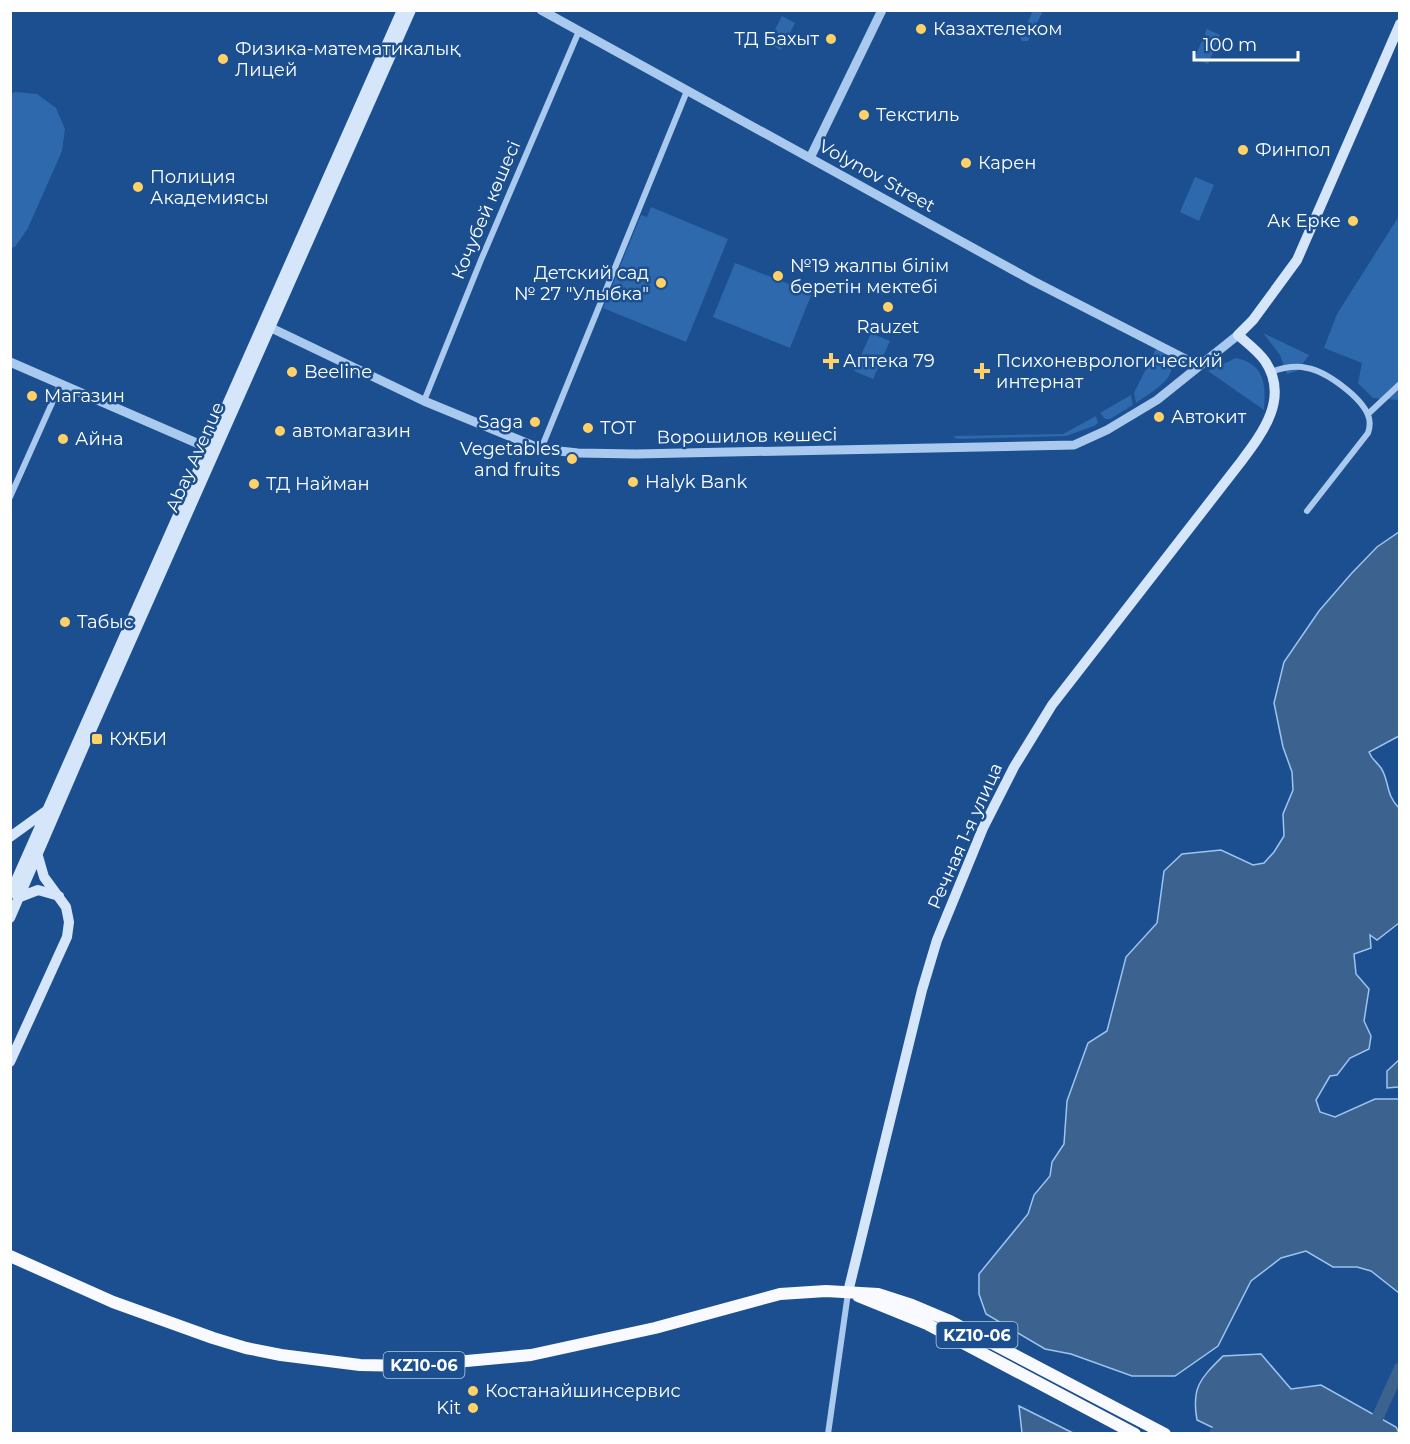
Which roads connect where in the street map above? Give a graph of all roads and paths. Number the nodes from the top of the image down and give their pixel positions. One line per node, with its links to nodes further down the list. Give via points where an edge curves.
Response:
1 (402, 10): 9 (main road, Abay Avenue)
2 (411, 10): 9 (main road, Abay Avenue)
3 (541, 10): 6 (street, Volynov Street)
4 (882, 10): 8 (street)
5 (1400, 24): 10 (main road, via 1297,260)
6 (579, 31): 7 (street, Volynov Street); 16 (street, Кочубей көшесі)
7 (687, 91): 8 (street, Volynov Street); 18 (street)
8 (810, 158): 12 (street, Volynov Street, via 1033,281)
9 (267, 325): 16 (street, Ворошилов көшесі); 19 (main road, Abay Avenue)
10 (1238, 335): 12 (street, Ворошилов көшесі); 13 (main road, Речная 1-я улица, via 1265,362)
11 (10, 362): 14 (street)
12 (1199, 366): 18 (street, Ворошилов көшесі, via 1134,415 1074,444 636,454)
13 (1270, 373): 17 (street, via 1282,368 1309,368 1343,387); 30 (main road, Речная 1-я улица, via 1274,404 1261,435 1052,705 983,828 937,940 922,990)
14 (61, 382): 19 (street); 20 (street)
15 (1400, 384): 17 (street)
16 (424, 401): 18 (street, Ворошилов көшесі)
17 (1368, 414): 21 (street, via 1368,434)
18 (541, 448)
19 (212, 449): 22 (main road, Abay Avenue); 24 (main road, Abay Avenue)
20 (10, 497)
21 (1307, 511)
22 (46, 811): 23 (main road); 25 (main road, Abay Avenue)
23 (10, 837)
24 (38, 856): 25 (main road, Abay Avenue); 26 (main road, via 44,877)
25 (15, 895): 26 (main road, via 38,890); 27 (main road, Abay Avenue)
26 (59, 896): 28 (main road, via 69,922 67,937)
27 (10, 918)
28 (10, 1062)
29 (10, 1256): 30 (highway, KZ10-06, via 113,1302 213,1338 281,1355 360,1365 422,1365 531,1354 655,1328 780,1294)
30 (849, 1292): 31 (street); 32 (highway, KZ10-06, via 927,1324); 33 (highway, KZ10-06, via 878,1294 950,1321)
31 (828, 1434)
32 (1135, 1434)
33 (1166, 1434)

